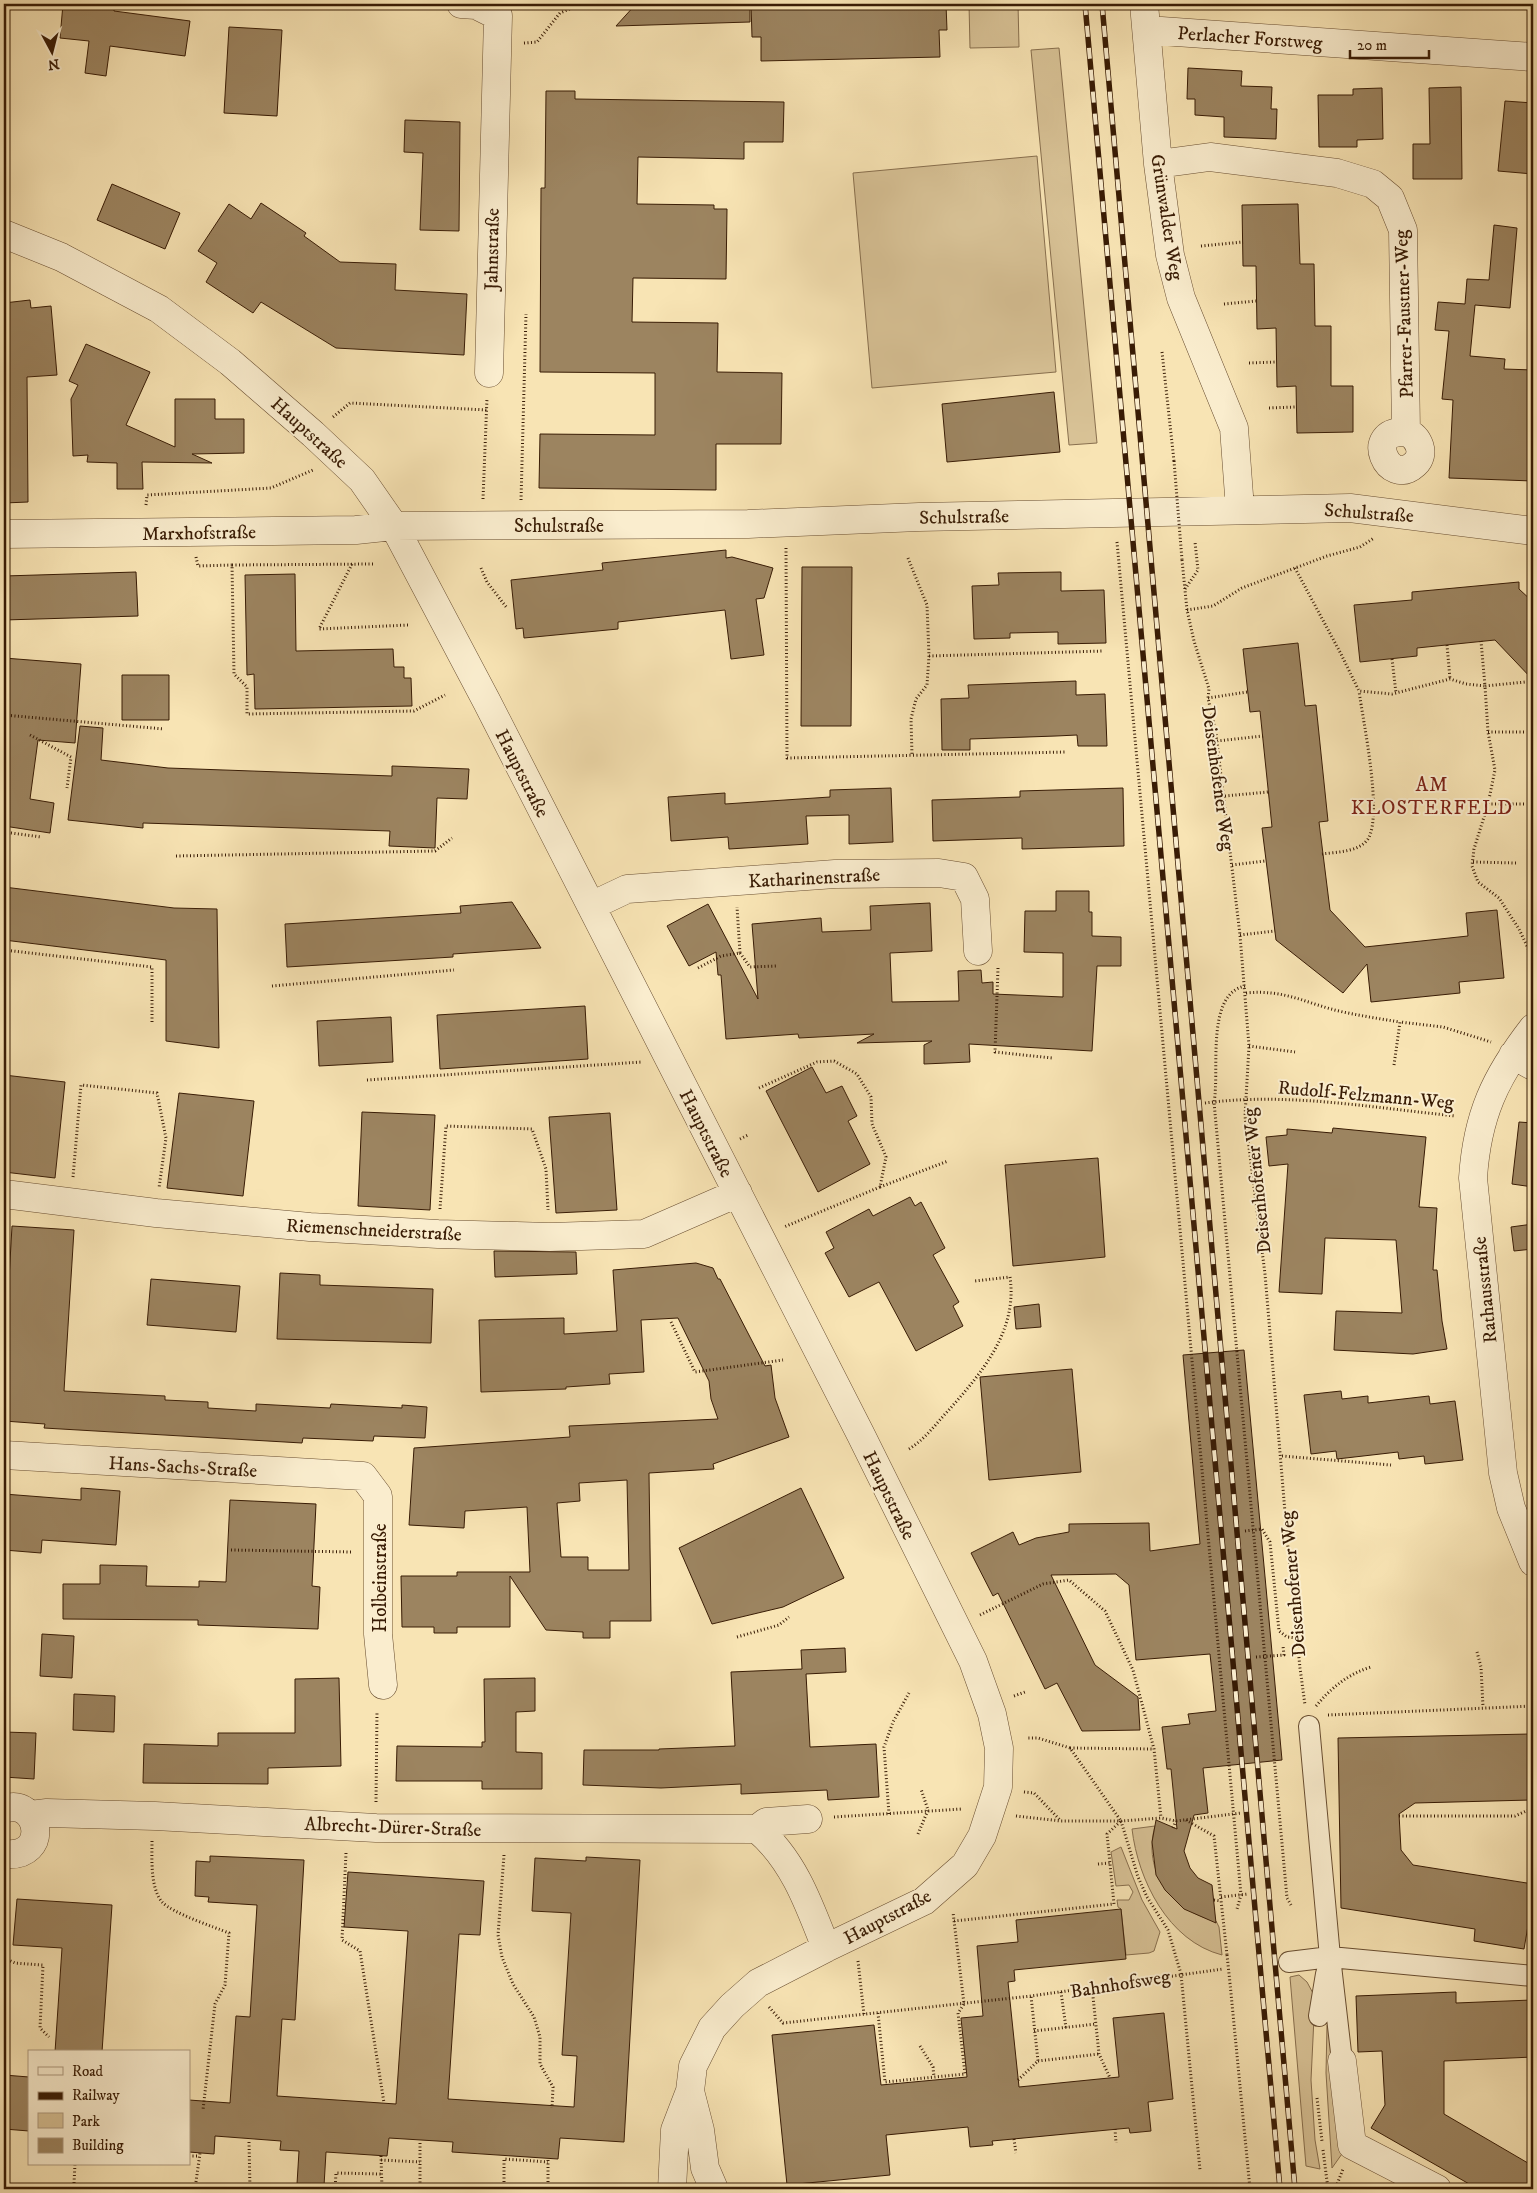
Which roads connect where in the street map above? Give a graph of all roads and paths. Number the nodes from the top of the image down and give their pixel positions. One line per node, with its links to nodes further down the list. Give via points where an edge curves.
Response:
1 (468, 4): 4 (street, Jahnstraße, via 498,16)
2 (581, 4): 4 (path, via 560,13 537,42)
3 (1146, 17): 5 (street, Perlacher Forstweg); 6 (street, Grünwalder Weg)
4 (499, 44): 16 (street, Jahnstraße, via 492,179)
5 (1533, 57)
6 (1158, 164): 21 (street, Pfarrer-Faustner-Weg, via 1210,157 1337,173 1373,184 1390,198 1403,230); 25 (street, Grünwalder Weg, via 1170,255 1181,298 1234,428)
7 (4, 234): 26 (street, Hauptstraße, via 61,257 159,309 230,362 362,480)
8 (1243, 242): 9 (path)
9 (1201, 246)
10 (1256, 301): 11 (path)
11 (1224, 304)
12 (526, 314): 24 (path)
13 (1162, 352): 41 (path, Deisenhofener Weg, bridge)
14 (1277, 362): 15 (path)
15 (1249, 363)
16 (489, 372): 20 (path)
17 (350, 403): 20 (path)
18 (1296, 407): 19 (path)
19 (1269, 408)
20 (487, 410): 23 (path)
21 (1406, 432)
22 (314, 469): 29 (path, via 271,488 147,495)
23 (483, 502)
24 (521, 505)
25 (1240, 509): 26 (street, Schulstraße, via 748,524); 27 (street, Schulstraße, via 1350,508)
26 (394, 526): 29 (street, Marxhofstraße, via 356,530); 82 (street, Hauptstraße)
27 (1533, 531)
28 (4, 534): 29 (street, Marxhofstraße)
29 (145, 534)
30 (1377, 536): 40 (path, via 1360,547)
31 (1116, 542): 158 (path)
32 (1195, 542): 41 (path, via 1198,570)
33 (195, 553): 38 (path, via 198,566)
34 (786, 557): 66 (path, via 788,758)
35 (908, 558): 48 (path, via 927,605)
36 (352, 564): 37 (path); 38 (path); 44 (path, via 319,629)
37 (375, 564)
38 (232, 565): 56 (path, via 234,674 247,687 248,714 414,711)
39 (481, 568): 42 (path, via 487,582)
40 (1295, 568): 43 (path, via 1242,588 1213,606); 53 (path)
41 (1184, 589): 43 (path, Deisenhofener Weg)
42 (507, 608)
43 (1187, 610): 57 (path, Deisenhofener Weg)
44 (408, 625)
45 (1481, 641): 52 (path)
46 (1447, 645): 50 (path)
47 (1104, 651): 48 (path)
48 (929, 656): 66 (path, via 927,685 916,698 911,719)
49 (1392, 659): 55 (path)
50 (1450, 679): 52 (path); 55 (path)
51 (1525, 682): 52 (path)
52 (1485, 686): 60 (path)
53 (1358, 691): 55 (path); 75 (path, via 1374,795 1372,826 1368,839 1354,849)
54 (1247, 692): 57 (path)
55 (1396, 692)
56 (445, 695)
57 (1208, 698): 64 (path, Deisenhofener Weg)
58 (4, 715): 59 (path)
59 (164, 730)
60 (1488, 732): 61 (path); 70 (path, via 1495,770)
61 (1525, 732)
62 (30, 734): 67 (path, via 71,758)
63 (1262, 736): 64 (path)
64 (1217, 741): 69 (path, Deisenhofener Weg)
65 (1066, 752): 66 (path)
66 (912, 755)
67 (68, 788)
68 (1268, 792): 69 (path)
69 (1225, 796): 80 (path, Deisenhofener Weg)
70 (1488, 804): 71 (path); 78 (path)
71 (1525, 804)
72 (4, 832): 73 (path)
73 (41, 837)
74 (452, 838): 76 (path, via 435,851)
75 (1322, 854)
76 (176, 856)
77 (1265, 860): 80 (path)
78 (1473, 862): 79 (path); 88 (path, via 1478,882 1499,898)
79 (1516, 863)
80 (1232, 865): 84 (path, Deisenhofener Weg)
81 (735, 881): 82 (street, Katharinenstraße, via 626,889); 86 (street, Katharinenstraße, via 835,874 939,873 964,876 975,899); 87 (path)
82 (591, 906): 101 (street, Hauptstraße)
83 (1275, 931): 84 (path)
84 (1240, 935): 93 (path, Deisenhofener Weg)
85 (4, 950): 96 (path, via 152,967)
86 (978, 950): 100 (path, via 999,964 995,1052)
87 (740, 953): 89 (path, via 750,967); 90 (path, via 721,956)
88 (1533, 959)
89 (778, 966)
90 (698, 968)
91 (454, 970): 92 (path)
92 (272, 986)
93 (1245, 986): 94 (path, Deisenhofener Weg); 107 (path, via 1228,995 1218,1018)
94 (1246, 993): 95 (path, via 1292,995 1342,1012); 98 (path, Deisenhofener Weg)
95 (1400, 1022): 102 (path, via 1444,1026 1485,1038); 103 (path)
96 (152, 1024)
97 (1533, 1028): 102 (street, Rathausstraße)
98 (1250, 1046): 99 (path); 106 (path, Deisenhofener Weg)
99 (1295, 1052)
100 (1052, 1058)
101 (670, 1061): 104 (path); 112 (street, Hauptstraße)
102 (1523, 1061): 109 (street, Rathausstraße, via 1496,1084)
103 (1394, 1065)
104 (367, 1080)
105 (759, 1088): 111 (path, via 817,1062 834,1061 857,1074 871,1097 872,1124 886,1157)
106 (1247, 1098): 107 (path, Rudolf-Felzmann-Weg); 109 (path, Rudolf-Felzmann-Weg, via 1463,1117); 124 (path, Deisenhofener Weg, via 1245,1116 1265,1274)
107 (1214, 1102): 108 (path, Rudolf-Felzmann-Weg); 127 (path)
108 (1205, 1103)
109 (1480, 1125): 131 (street, Rathausstraße, via 1473,1178 1503,1473 1511,1508)
110 (948, 1161): 111 (path)
111 (880, 1187): 118 (path)
112 (738, 1193): 117 (street, Riemenschneiderstraße, via 644,1234); 118 (street, Hauptstraße)
113 (4, 1194): 114 (street, Riemenschneiderstraße)
114 (71, 1203): 115 (street, Riemenschneiderstraße); 115 (path, via 81,1085 157,1094 166,1138)
115 (156, 1213): 116 (street, Riemenschneiderstraße, via 310,1227)
116 (438, 1234): 117 (street, Riemenschneiderstraße); 117 (path, via 446,1126 532,1129 546,1169)
117 (550, 1237)
118 (760, 1238): 133 (street, Hauptstraße)
119 (975, 1281): 122 (path, via 1010,1277 1013,1294 1006,1326 995,1353 965,1392 920,1442)
120 (672, 1322): 121 (path, via 696,1372)
121 (783, 1360)
122 (909, 1449)
123 (4, 1455): 126 (street, Hans-Sachs-Straße)
124 (1282, 1456): 125 (path); 135 (path, Deisenhofener Weg)
125 (1391, 1465)
126 (363, 1476): 130 (street, Holbeinstraße, via 378,1496)
127 (1253, 1530): 128 (path); 135 (path, via 1262,1529 1270,1542 1279,1631); 138 (path)
128 (1245, 1531)
129 (231, 1550): 130 (path)
130 (378, 1552): 141 (street, Holbeinstraße, via 378,1634)
131 (1533, 1562)
132 (789, 1617): 134 (path, via 779,1625)
133 (956, 1627): 151 (path, via 1043,1584 1069,1580 1105,1611 1132,1670); 184 (street, Hauptstraße, via 973,1661 992,1714 997,1740 999,1779 991,1812 965,1865 924,1901)
134 (737, 1637)
135 (1297, 1638): 147 (path, Deisenhofener Weg)
136 (1283, 1646): 138 (path, via 1284,1655)
137 (1477, 1652): 146 (path)
138 (1265, 1657): 139 (path); 180 (path, via 1287,1898)
139 (1256, 1658)
140 (1371, 1668): 147 (path, via 1353,1673 1327,1693)
141 (383, 1685): 167 (path, via 376,1714)
142 (1025, 1692): 144 (path)
143 (909, 1693): 157 (path, via 884,1747)
144 (1013, 1696)
145 (1533, 1706): 146 (path)
146 (1483, 1707): 148 (path)
147 (1309, 1714): 187 (street, via 1320,1772)
148 (1325, 1715)
149 (1026, 1738): 150 (path, via 1038,1738)
150 (1070, 1748): 151 (path); 165 (path)
151 (1154, 1749): 162 (path)
152 (921, 1789): 171 (path, via 928,1810)
153 (1024, 1792): 164 (path, via 1034,1793)
154 (1533, 1808): 161 (path, via 1515,1816)
155 (4, 1809): 159 (street, Albrecht-Dürer-Straße, via 21,1808)
156 (1241, 1813): 158 (path)
157 (889, 1814)
158 (1234, 1814): 163 (path); 176 (path)
159 (30, 1815): 160 (street, Albrecht-Dürer-Straße); 172 (street, via 36,1827 34,1839 27,1850 16,1855)
160 (155, 1816): 166 (street, Albrecht-Dürer-Straße); 214 (path, via 152,1858 155,1887 163,1902 190,1918 229,1933 225,1985 215,2004)
161 (1399, 1816)
162 (1161, 1818)
163 (1186, 1820): 168 (path, via 1176,1821); 178 (path, via 1214,1836)
164 (1061, 1821)
165 (1122, 1821): 174 (path, via 1107,1834); 190 (path, via 1138,1877 1168,1930)
166 (347, 1827): 167 (street, Albrecht-Dürer-Straße); 212 (path, via 342,1940 360,1951)
167 (376, 1828): 169 (street, Albrecht-Dürer-Straße)
168 (1173, 1828)
169 (506, 1829): 170 (street, Albrecht-Dürer-Straße); 213 (path, via 498,1935 502,1957 513,1984 534,2017 540,2037 540,2064 553,2087)
170 (757, 1829): 173 (street); 173 (street, Albrecht-Dürer-Straße, via 766,1822 808,1819)
171 (918, 1834)
172 (4, 1854)
173 (782, 1855): 185 (street, via 803,1891)
174 (1110, 1863): 175 (path); 183 (path, via 1114,1904)
175 (1098, 1864)
176 (1241, 1894): 177 (path); 178 (path); 182 (path)
177 (1248, 1894)
178 (1221, 1899): 179 (path); 239 (path, bridge)
179 (1214, 1900)
180 (1291, 1906)
181 (953, 1909): 183 (path)
182 (1237, 1909)
183 (954, 1921): 195 (path)
184 (854, 1935): 185 (street, Hauptstraße); 198 (path)
185 (826, 1948): 211 (street, Hauptstraße, via 758,1983 732,2006 712,2028 702,2046 693,2066)
186 (1293, 1957): 187 (street)
187 (1330, 1957): 191 (street); 199 (street); 207 (street)
188 (4, 1958): 203 (path, via 15,1963 44,1965 40,2028)
189 (1223, 1969): 190 (path, Bahnhofsweg)
190 (1181, 1974): 192 (path, Bahnhofsweg); 225 (path)
191 (1533, 1976)
192 (1092, 1987): 193 (path, Bahnhofsweg); 200 (path)
193 (1061, 1992): 194 (path, Bahnhofsweg); 201 (path)
194 (1030, 1996): 195 (path, Bahnhofsweg); 202 (path)
195 (964, 2004): 197 (path, Bahnhofsweg); 208 (path, via 958,2013 965,2074)
196 (770, 2009): 198 (path, Bahnhofsweg, via 783,2023)
197 (878, 2013): 198 (path, Bahnhofsweg); 208 (path, via 885,2082)
198 (864, 2015)
199 (1319, 2016)
200 (1096, 2024): 201 (path); 205 (path)
201 (1066, 2028): 202 (path)
202 (1034, 2031): 206 (path)
203 (49, 2036)
204 (920, 2046): 208 (path, via 933,2067)
205 (1099, 2054): 206 (path); 209 (path)
206 (1038, 2060): 210 (path)
207 (1342, 2061): 241 (street, via 1352,2144)
208 (934, 2077)
209 (1110, 2078)
210 (1018, 2080)
211 (690, 2090): 237 (street, Hauptstraße, via 675,2130); 238 (street, Hauptstraße, via 705,2168)
212 (384, 2103)
213 (552, 2108)
214 (203, 2110)
215 (1115, 2129): 219 (path)
216 (1014, 2139): 220 (path)
217 (249, 2142): 231 (path)
218 (420, 2143): 222 (path)
219 (1116, 2143)
220 (1016, 2153)
221 (190, 2156): 230 (path, via 200,2155)
222 (420, 2162): 226 (path, via 381,2158); 234 (path)
223 (75, 2166): 228 (path)
224 (1326, 2168): 240 (path)
225 (1200, 2170)
226 (381, 2174): 232 (path, via 336,2173); 233 (path)
227 (1341, 2174): 229 (path)
228 (74, 2183)
229 (1336, 2187)
230 (195, 2189)
231 (250, 2189)
232 (335, 2189)
233 (382, 2189)
234 (420, 2189)
235 (504, 2189): 236 (path, via 504,2159 548,2160)
236 (548, 2189)
237 (672, 2189)
238 (714, 2189)
239 (1250, 2189)
240 (1328, 2189)
241 (1437, 2189)

